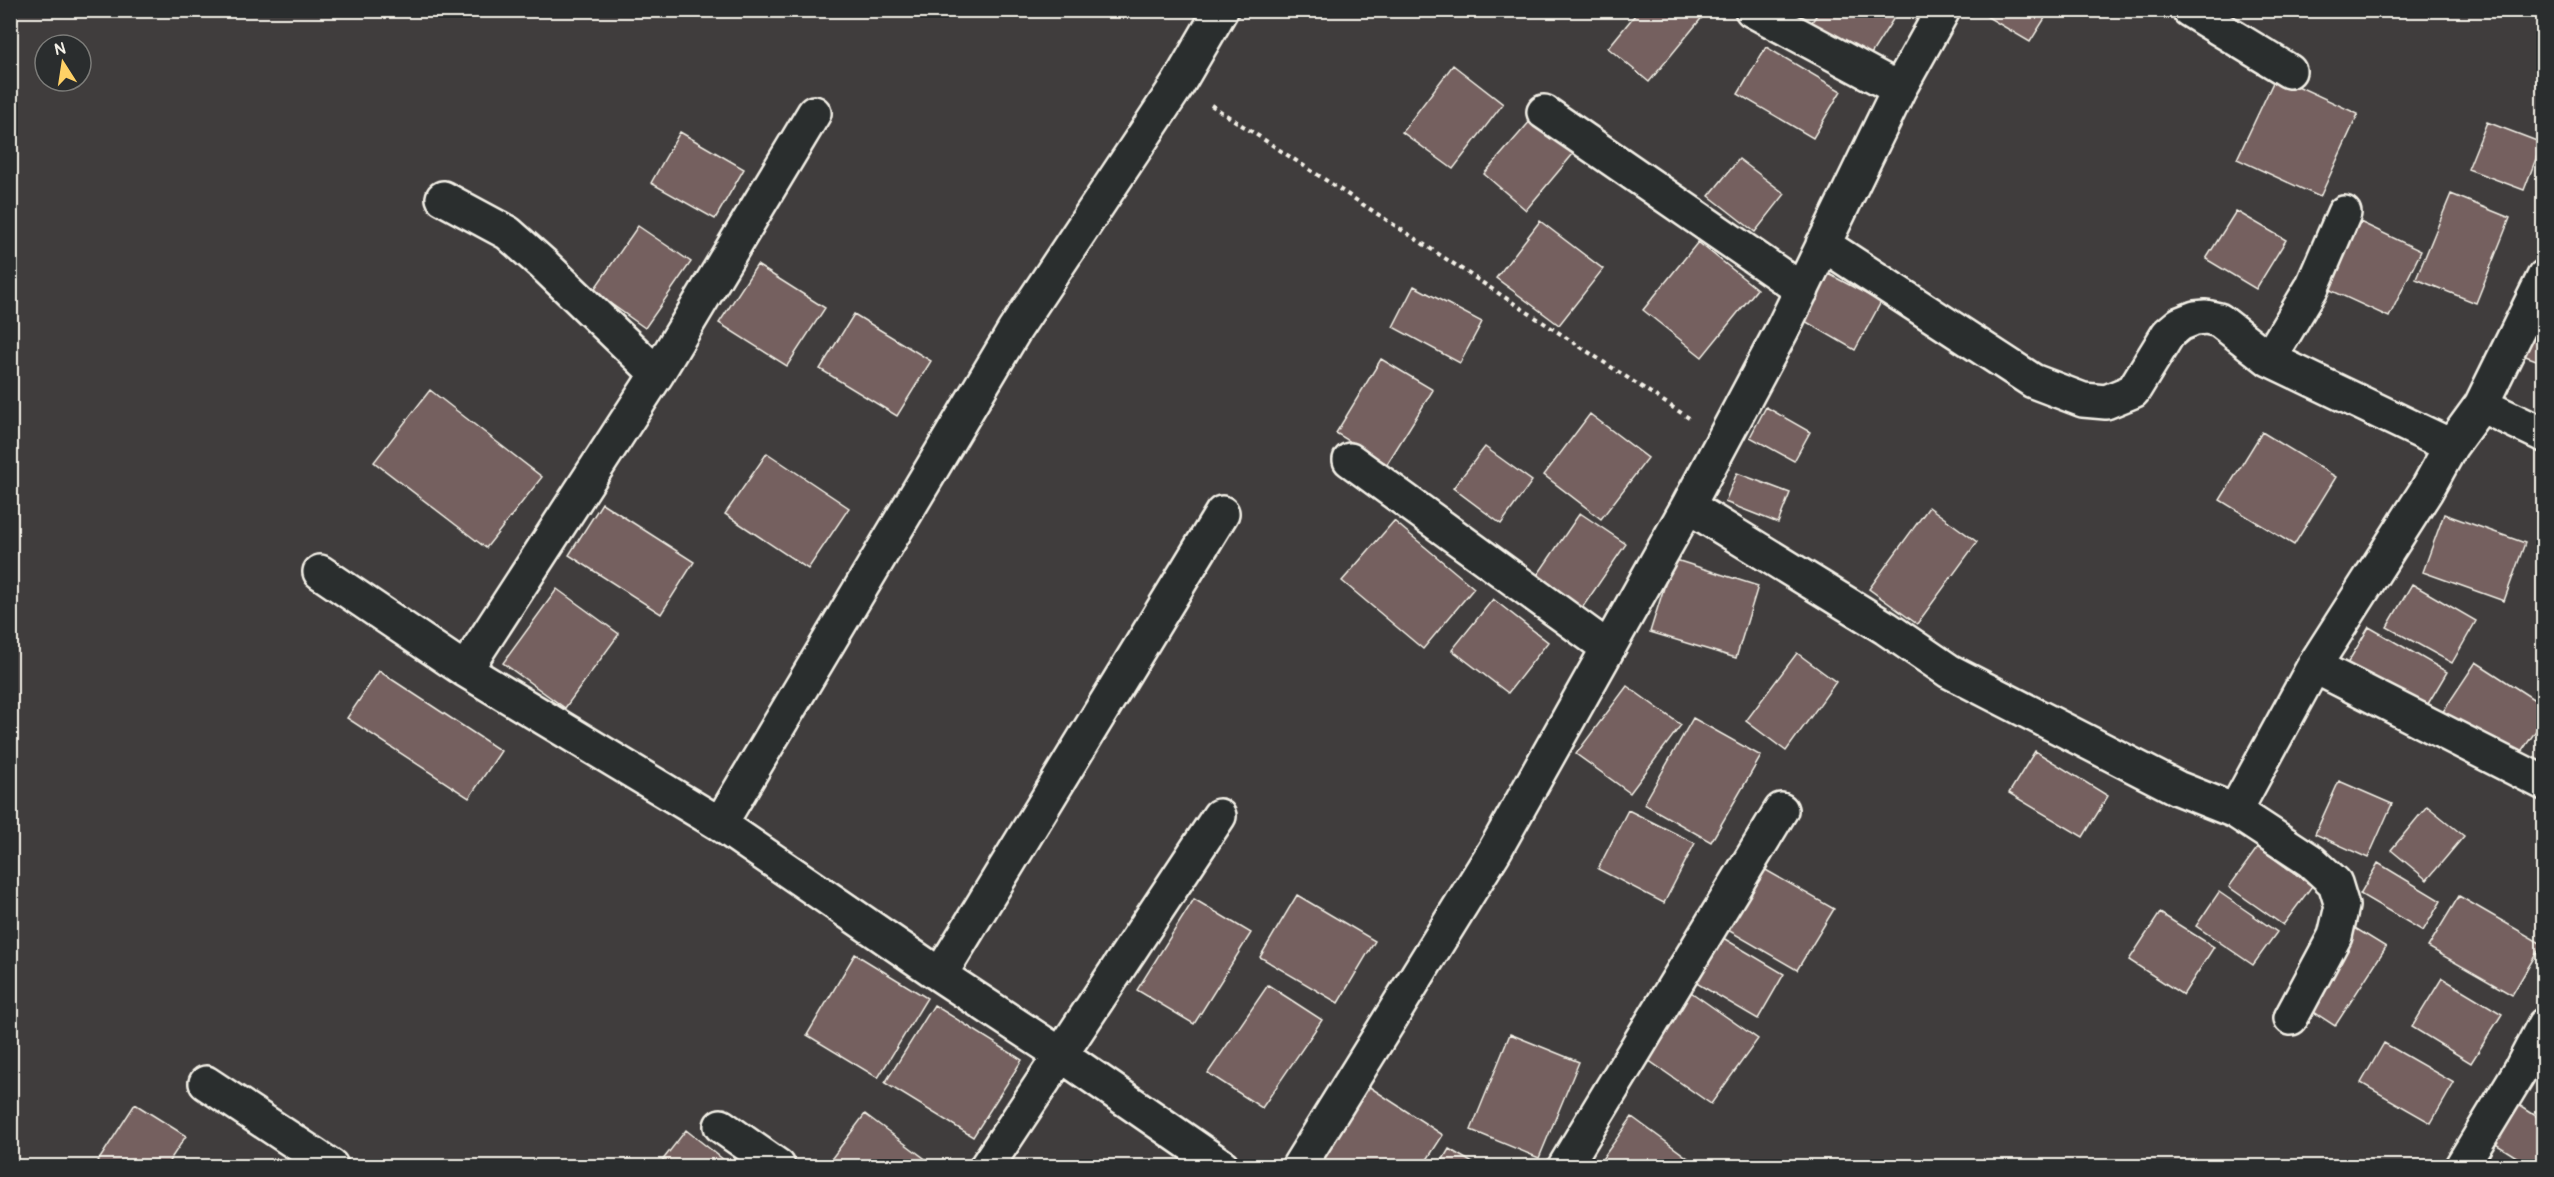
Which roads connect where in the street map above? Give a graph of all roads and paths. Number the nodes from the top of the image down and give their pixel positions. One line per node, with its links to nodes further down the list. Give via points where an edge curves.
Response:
1 (1221, 10): 6 (street)
2 (1752, 10): 7 (street)
3 (1943, 10): 7 (street)
4 (2189, 10): 5 (street)
5 (2289, 71)
6 (1178, 84): 19 (path); 32 (street, via 1014,331)
7 (1899, 88): 12 (street)
8 (814, 112): 16 (street)
9 (1544, 112): 14 (street)
10 (443, 198): 16 (street, via 508,233)
11 (2344, 213): 15 (street, via 2312,287)
12 (1823, 244): 14 (street); 15 (street, via 2033,381 2082,400 2106,402 2133,391 2168,334 2195,318 2219,320)
13 (2544, 277): 17 (street)
14 (1802, 290): 19 (street)
15 (2270, 359): 20 (street)
16 (657, 374): 27 (street)
17 (2481, 405): 18 (street); 20 (street)
18 (2544, 435)
19 (1724, 440): 22 (street)
20 (2451, 446): 26 (street)
21 (1350, 460): 25 (street)
22 (1688, 506): 25 (street); 30 (street, via 1949,671 2177,788)
23 (1222, 513): 33 (street)
24 (320, 572): 27 (street)
25 (1608, 648): 43 (street, via 1495,850)
26 (2314, 666): 28 (street); 30 (street)
27 (465, 670): 32 (street)
28 (2544, 783)
29 (1781, 810): 44 (street)
30 (2235, 811): 34 (street, via 2311,861 2335,883 2339,892 2342,906 2335,936)
31 (1219, 816): 36 (street)
32 (720, 824): 33 (street)
33 (940, 975): 36 (street)
34 (2291, 1018)
35 (2544, 1025): 45 (street)
36 (1060, 1054): 41 (street); 42 (street)
37 (206, 1083): 39 (street)
38 (722, 1126): 40 (street)
39 (331, 1167)
40 (778, 1167)
41 (987, 1167)
42 (1222, 1167)
43 (1299, 1167)
44 (1565, 1167)
45 (2462, 1167)

